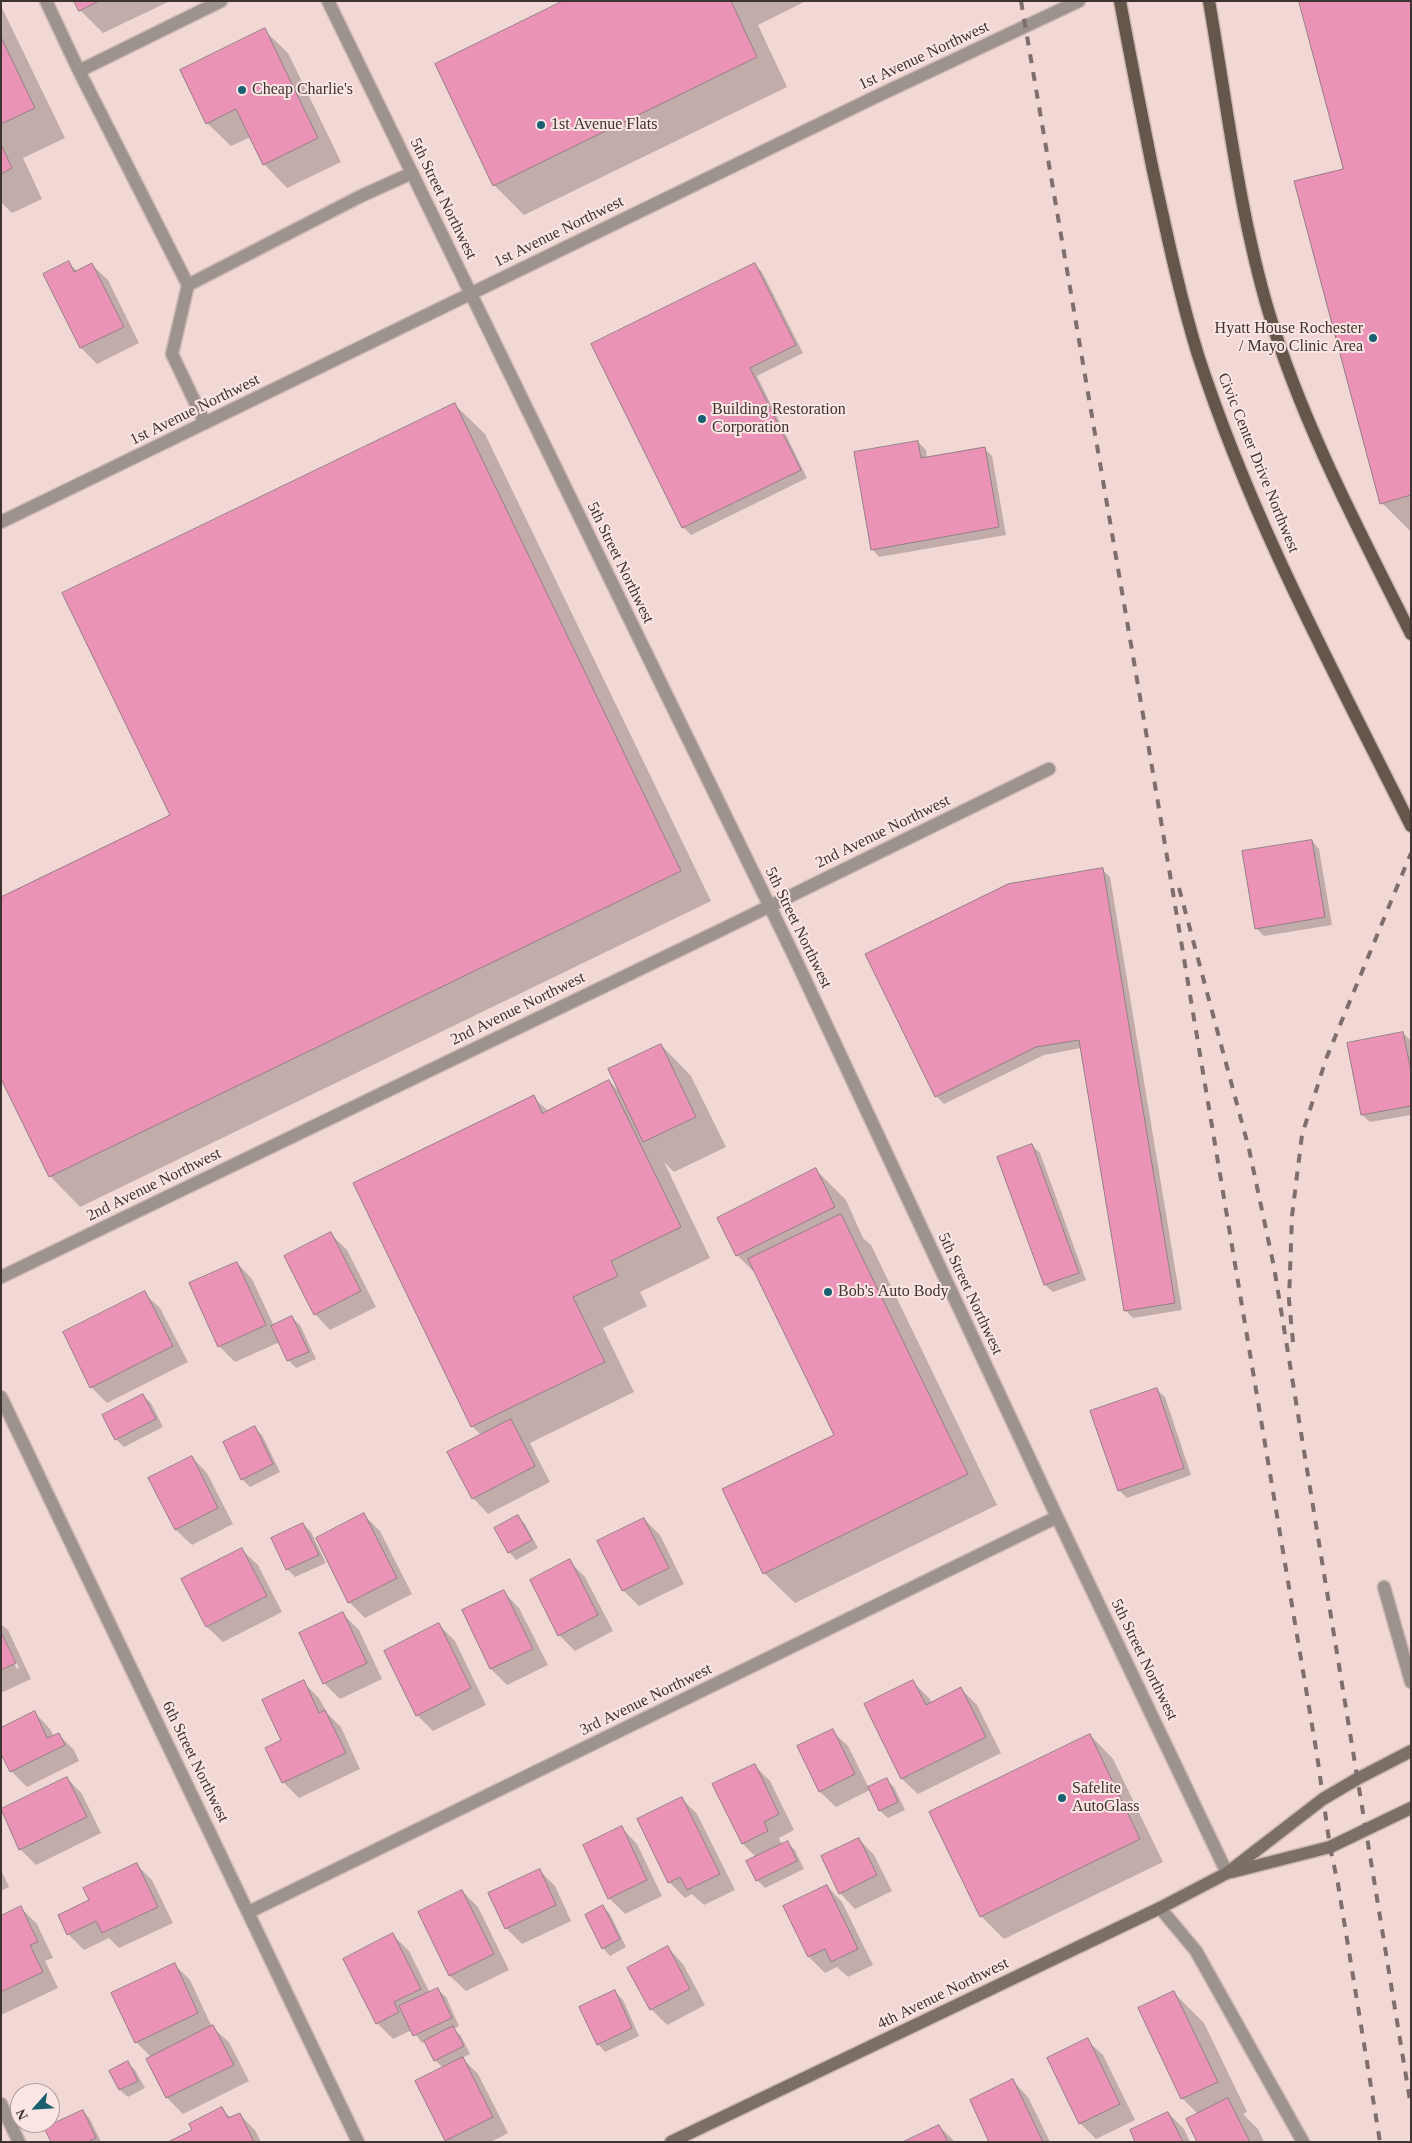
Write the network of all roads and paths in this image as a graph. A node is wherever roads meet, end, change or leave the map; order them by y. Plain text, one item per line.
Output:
1 (46, 1) edge
2 (221, 1) edge
3 (328, 1) edge
4 (1078, 1) edge
5 (1120, 1) edge
6 (1209, 1) edge
7 (79, 71) junction
8 (412, 173) junction
9 (188, 285) junction
10 (470, 294) junction
11 (205, 423) junction
12 (1, 522) edge
13 (1411, 634) edge
14 (1048, 768) dead end
15 (1411, 826) edge
16 (769, 906) junction
17 (1, 1277) edge
18 (1, 1397) edge
19 (1057, 1517) junction
20 (1384, 1587) dead end
21 (1411, 1682) edge
22 (1411, 1751) edge
23 (1411, 1808) edge
24 (1227, 1873) junction
25 (1160, 1908) junction
26 (249, 1912) junction
27 (1, 2104) edge
28 (19, 2142) edge
29 (358, 2142) edge
30 (671, 2142) edge
31 (1303, 2142) edge

1 - 7 street
2 - 7 street
3 - 8 street, 5th Street Northwest
4 - 10 street, 1st Avenue Northwest
5 - 15 main road, Civic Center Drive Northwest
6 - 13 main road
7 - 9 street
8 - 9 street
8 - 10 street, 5th Street Northwest
9 - 11 street
10 - 11 street, 1st Avenue Northwest
10 - 16 street, 5th Street Northwest
11 - 12 street, 1st Avenue Northwest
14 - 16 street, 2nd Avenue Northwest
16 - 17 street, 2nd Avenue Northwest
16 - 19 street, 5th Street Northwest
18 - 26 street, 6th Street Northwest
19 - 24 street, 5th Street Northwest
19 - 26 street, 3rd Avenue Northwest
20 - 21 street
22 - 24 main road, 4th Avenue Northwest
23 - 24 main road, 4th Avenue Northwest
24 - 25 main road, 4th Avenue Northwest
25 - 30 main road, 4th Avenue Northwest
25 - 31 street
26 - 29 street, 6th Street Northwest
27 - 28 street

